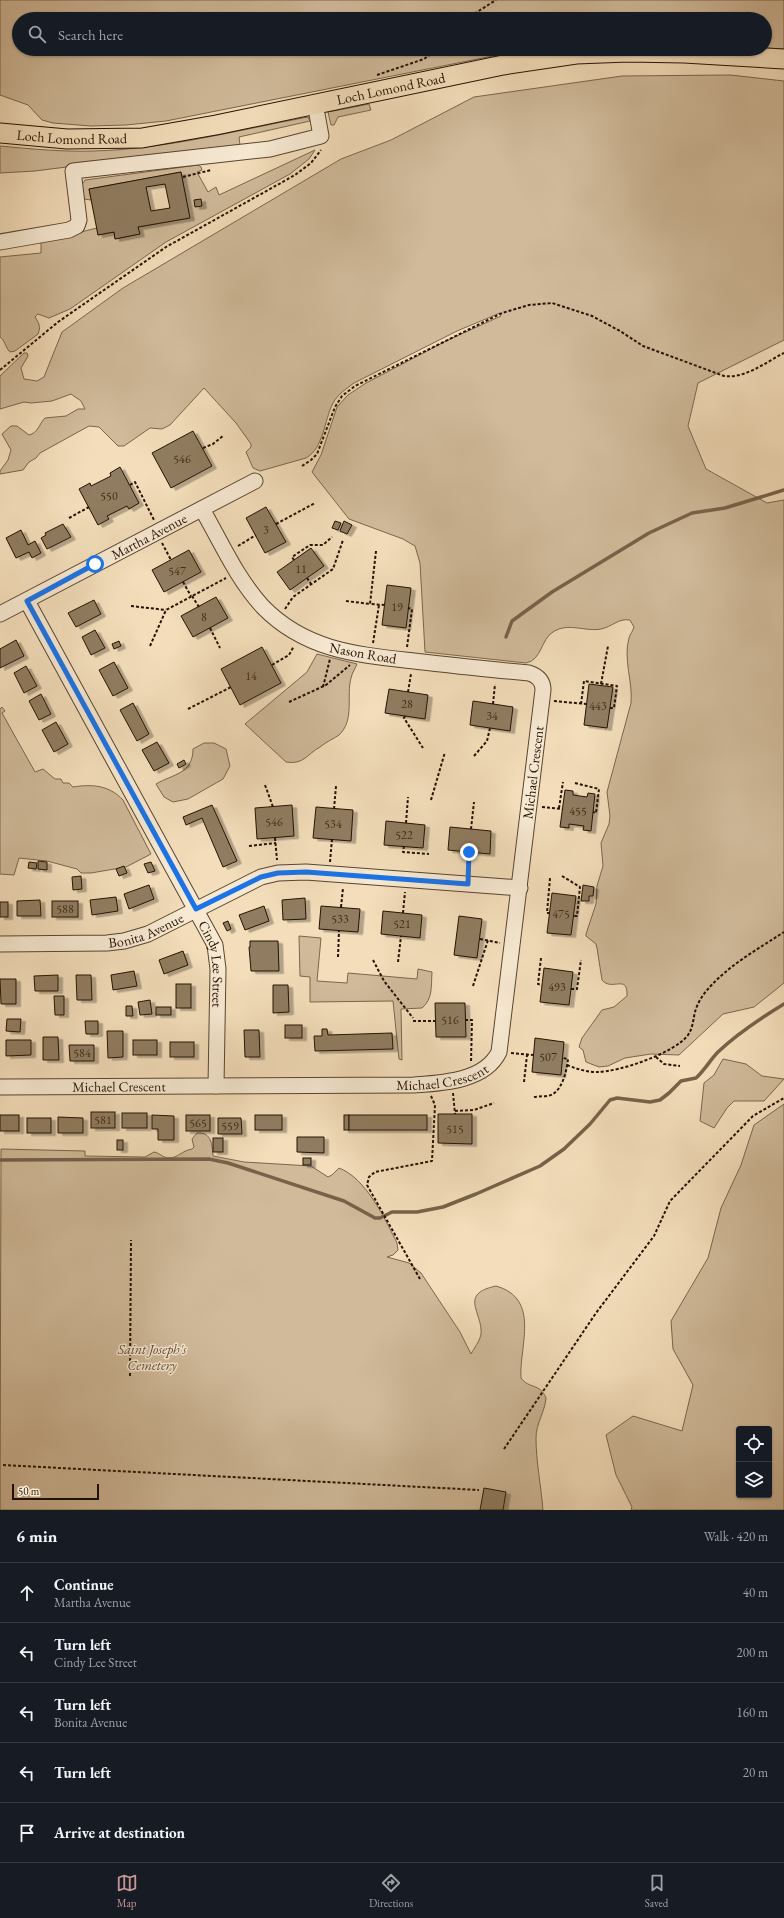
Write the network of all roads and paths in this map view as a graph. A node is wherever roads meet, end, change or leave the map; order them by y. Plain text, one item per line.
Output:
1 (496, 0) edge
2 (477, 12) edge
3 (428, 56) edge
4 (562, 56) edge
5 (734, 56) edge
6 (784, 59) edge
7 (375, 76) dead end
8 (315, 103) junction
9 (0, 132) edge
10 (321, 136) junction
11 (214, 169) dead end
12 (183, 177) dead end
13 (0, 242) edge
14 (784, 353) edge
15 (0, 370) edge
16 (224, 435) dead end
17 (203, 448) dead end
18 (302, 466) dead end
19 (255, 481) dead end
20 (130, 485) dead end
21 (315, 503) dead end
22 (88, 507) dead end
23 (202, 508) junction
24 (69, 518) dead end
25 (276, 524) dead end
26 (158, 532) junction
27 (256, 536) dead end
28 (332, 536) dead end
29 (343, 540) dead end
30 (376, 551) dead end
31 (227, 552) junction
32 (171, 560) dead end
33 (294, 560) dead end
34 (237, 572) junction
35 (307, 578) dead end
36 (183, 582) dead end
37 (311, 584) junction
38 (192, 596) junction
39 (27, 601) junction
40 (346, 601) dead end
41 (370, 604) junction
42 (379, 604) junction
43 (385, 605) dead end
44 (131, 606) dead end
45 (199, 607) dead end
46 (408, 608) dead end
47 (166, 610) junction
48 (0, 614) edge
49 (278, 620) junction
50 (210, 628) dead end
51 (300, 635) junction
52 (150, 646) dead end
53 (608, 646) dead end
54 (220, 648) dead end
55 (333, 649) junction
56 (366, 656) junction
57 (408, 660) junction
58 (272, 665) dead end
59 (497, 670) junction
60 (540, 679) joint
61 (601, 684) junction
62 (231, 687) dead end
63 (323, 687) junction
64 (408, 692) dead end
65 (542, 700) junction
66 (289, 702) dead end
67 (493, 704) dead end
68 (581, 704) junction
69 (586, 704) dead end
70 (610, 708) dead end
71 (188, 709) dead end
72 (405, 716) dead end
73 (490, 728) dead end
74 (423, 748) dead end
75 (445, 752) dead end
76 (474, 756) dead end
77 (563, 782) dead end
78 (575, 782) dead end
79 (265, 785) dead end
80 (336, 786) dead end
81 (408, 797) dead end
82 (431, 800) dead end
83 (474, 802) dead end
84 (529, 805) junction
85 (273, 807) dead end
86 (559, 808) junction
87 (334, 809) dead end
88 (563, 809) dead end
89 (593, 812) dead end
90 (406, 823) dead end
91 (471, 829) dead end
92 (276, 838) dead end
93 (332, 839) dead end
94 (276, 843) junction
95 (249, 846) dead end
96 (404, 846) dead end
97 (469, 852) dead end
98 (429, 854) dead end
99 (278, 873) junction
100 (336, 875) junction
101 (562, 876) dead end
102 (550, 878) dead end
103 (406, 880) junction
104 (468, 884) junction
105 (520, 888) junction
106 (341, 907) dead end
107 (196, 909) junction
108 (403, 913) dead end
109 (550, 913) dead end
110 (573, 916) dead end
111 (339, 931) dead end
112 (784, 932) edge
113 (401, 936) dead end
114 (480, 939) dead end
115 (488, 940) junction
116 (0, 944) edge
117 (513, 946) junction
118 (338, 957) dead end
119 (541, 958) dead end
120 (373, 960) dead end
121 (581, 960) dead end
122 (398, 962) dead end
123 (542, 985) dead end
124 (473, 986) dead end
125 (571, 989) dead end
126 (465, 1020) dead end
127 (436, 1021) dead end
128 (500, 1052) junction
129 (527, 1055) junction
130 (533, 1055) dead end
131 (656, 1057) junction
132 (563, 1058) dead end
133 (567, 1065) junction
134 (680, 1066) dead end
135 (471, 1075) junction
136 (451, 1080) junction
137 (524, 1082) dead end
138 (426, 1084) junction
139 (216, 1086) junction
140 (0, 1087) edge
141 (534, 1097) dead end
142 (784, 1098) edge
143 (494, 1103) dead end
144 (454, 1110) junction
145 (455, 1114) dead end
146 (131, 1240) dead end
147 (420, 1279) dead end
148 (130, 1376) dead end
149 (504, 1449) dead end
150 (3, 1465) dead end
151 (479, 1490) dead end

1 - 2 path
3 - 7 path
4 - 8 main road, Loch Lomond Road
5 - 6 main road, Loch Lomond Road
8 - 9 main road, Loch Lomond Road
8 - 10 street
10 - 13 street
10 - 15 path
11 - 12 path
14 - 18 path
16 - 17 path
19 - 23 street, Martha Avenue
20 - 26 path
21 - 25 path
22 - 24 path
23 - 26 street, Martha Avenue
23 - 31 street, Nason Road
26 - 32 path
26 - 39 street, Martha Avenue
27 - 31 path
28 - 33 path
29 - 37 path
30 - 41 path
31 - 34 street, Nason Road
34 - 38 path
34 - 49 street, Nason Road
35 - 37 path
36 - 38 path
37 - 49 path
38 - 45 path
38 - 47 path
39 - 48 street, Martha Avenue
39 - 107 street, Cindy Lee Street
40 - 41 path
41 - 42 path
42 - 43 path
42 - 56 path
44 - 47 path
46 - 57 path
47 - 52 path
49 - 51 street, Nason Road
50 - 54 path
51 - 55 street, Nason Road
51 - 58 path
53 - 61 path
55 - 56 street, Nason Road
55 - 63 path
56 - 57 street, Nason Road
56 - 63 path
57 - 59 street, Nason Road
57 - 64 path
59 - 60 street, Nason Road
59 - 67 path
60 - 65 street, Michael Crescent
61 - 68 path
61 - 70 path
62 - 71 path
63 - 66 path
65 - 68 path
65 - 84 street, Michael Crescent
68 - 69 path
72 - 74 path
73 - 76 path
75 - 82 path
77 - 86 path
78 - 89 path
79 - 85 path
80 - 87 path
81 - 90 path
83 - 91 path
84 - 86 path
84 - 105 street, Michael Crescent
86 - 88 path
92 - 94 path
93 - 100 path
94 - 95 path
94 - 99 path
96 - 98 path
97 - 104 path
99 - 100 street, Bonita Avenue
99 - 107 street, Bonita Avenue
100 - 103 street, Bonita Avenue
100 - 106 path
101 - 110 path
102 - 109 path
103 - 104 street, Bonita Avenue
103 - 108 path
104 - 105 street, Bonita Avenue
105 - 117 street, Michael Crescent
107 - 116 street, Bonita Avenue
107 - 139 street, Cindy Lee Street
111 - 118 path
112 - 131 path
113 - 122 path
114 - 115 path
115 - 117 path
115 - 124 path
117 - 128 street, Michael Crescent
119 - 123 path
120 - 127 path
121 - 125 path
126 - 135 path
128 - 129 path
128 - 135 street, Michael Crescent
129 - 130 path
129 - 137 path
131 - 133 path
131 - 134 path
132 - 133 path
133 - 141 path
135 - 136 street, Michael Crescent
136 - 138 street, Michael Crescent
136 - 144 path
138 - 139 street, Michael Crescent
138 - 147 path
139 - 140 street, Michael Crescent
142 - 149 path
143 - 144 path
144 - 145 path
146 - 148 path
150 - 151 path

